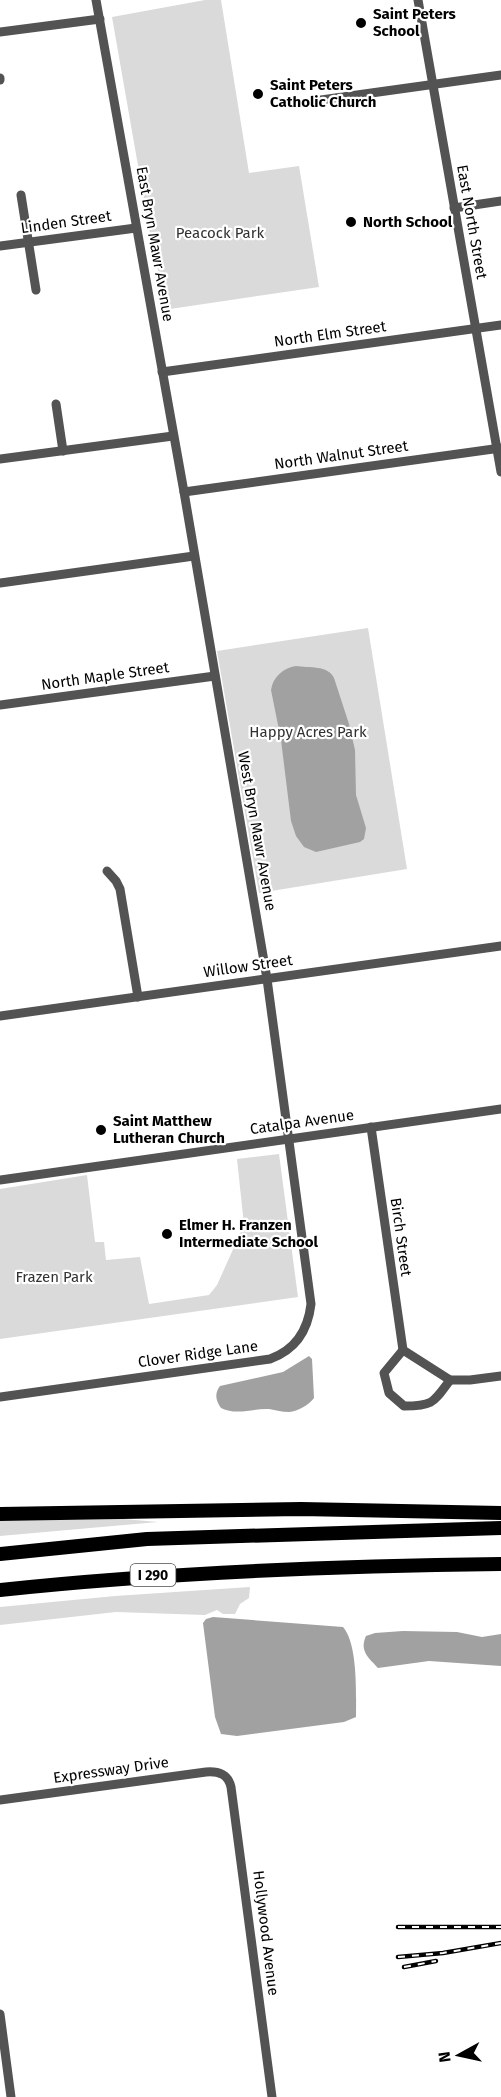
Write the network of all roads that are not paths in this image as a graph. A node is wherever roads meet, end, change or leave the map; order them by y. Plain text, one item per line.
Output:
1 (96, 0) edge
2 (418, 0) edge
3 (100, 19) junction
4 (0, 32) edge
5 (501, 75) edge
6 (432, 84) junction
7 (321, 100) dead end
8 (21, 195) dead end
9 (501, 201) edge
10 (454, 208) junction
11 (136, 228) junction
12 (29, 242) junction
13 (0, 246) edge
14 (36, 290) dead end
15 (501, 325) edge
16 (477, 329) junction
17 (162, 372) junction
18 (56, 404) dead end
19 (173, 436) junction
20 (499, 448) edge
21 (63, 451) junction
22 (0, 459) edge
23 (501, 472) edge
24 (184, 492) junction
25 (194, 556) junction
26 (0, 583) edge
27 (214, 676) junction
28 (0, 705) edge
29 (107, 871) dead end
30 (501, 946) edge
31 (267, 979) junction
32 (138, 997) junction
33 (0, 1016) edge
34 (501, 1109) edge
35 (371, 1127) junction
36 (289, 1140) junction
37 (0, 1180) edge
38 (403, 1350) junction
39 (501, 1376) edge
40 (450, 1380) junction
41 (0, 1397) edge
42 (0, 1505) edge
43 (83, 1512) junction
44 (501, 1513) edge
45 (0, 1514) edge
46 (501, 1528) edge
47 (0, 1554) edge
48 (501, 1564) edge
49 (0, 1590) edge
50 (225, 1775) joint
51 (0, 1800) edge
52 (0, 2014) edge
53 (11, 2097) edge
54 (272, 2097) edge

1 - 3 street, East Bryn Mawr Avenue
2 - 6 street, East North Street
3 - 4 street
3 - 11 street, East Bryn Mawr Avenue
5 - 6 street
6 - 7 street
6 - 10 street, East North Street
8 - 12 street
9 - 10 street
10 - 16 street, East North Street
11 - 12 street, Linden Street
11 - 17 street, East Bryn Mawr Avenue
12 - 13 street, Linden Street
12 - 14 street
15 - 16 street, North Elm Street
16 - 17 street, North Elm Street
16 - 20 street, East North Street
17 - 19 street, East Bryn Mawr Avenue
18 - 21 street
19 - 21 street
19 - 24 street, East Bryn Mawr Avenue
20 - 23 street, East North Street
20 - 24 street, North Walnut Street
21 - 22 street
24 - 25 street, West Bryn Mawr Avenue
25 - 26 street
25 - 27 street, West Bryn Mawr Avenue
27 - 28 street, North Maple Street
27 - 31 street, West Bryn Mawr Avenue
29 - 32 street
30 - 31 street, Willow Street
31 - 32 street, Willow Street
31 - 36 street, West Bryn Mawr Avenue
32 - 33 street, Willow Street
34 - 35 street, Catalpa Avenue
35 - 36 street, Catalpa Avenue
35 - 38 street, Birch Street
36 - 37 street, Catalpa Avenue
36 - 41 street, Clover Ridge Lane
38 - 40 street
38 - 40 street
39 - 40 street
42 - 43 highway
43 - 44 highway
43 - 45 highway
46 - 47 highway
48 - 49 highway, I 290
50 - 51 street, Expressway Drive
50 - 54 street, Hollywood Avenue
52 - 53 street

